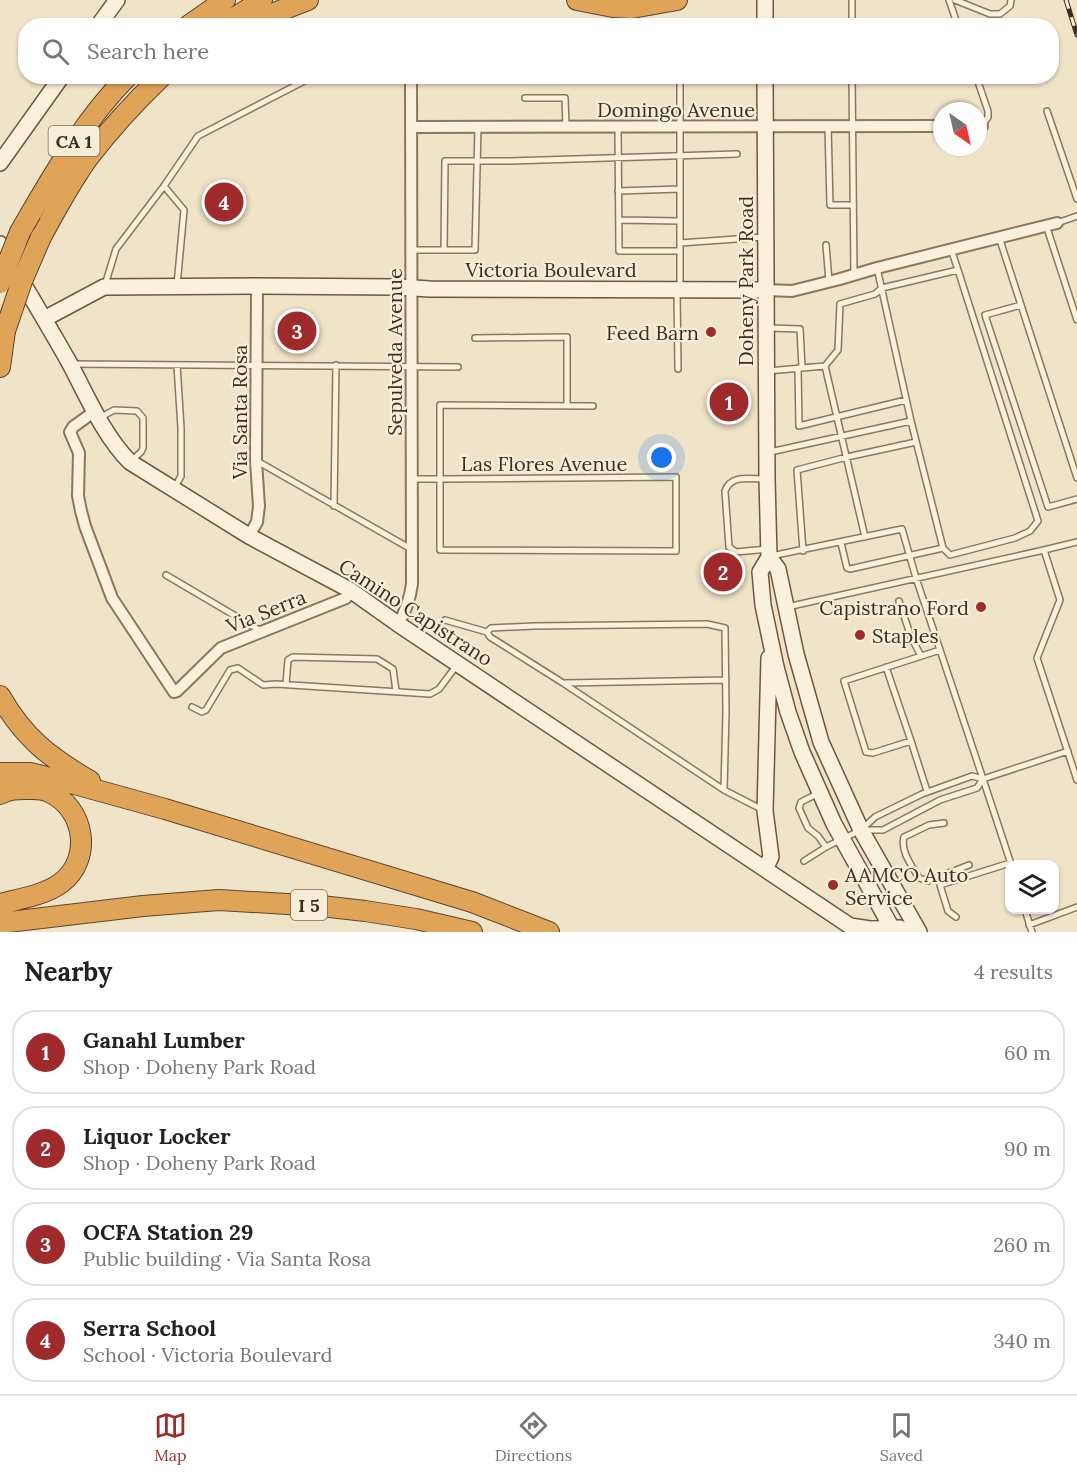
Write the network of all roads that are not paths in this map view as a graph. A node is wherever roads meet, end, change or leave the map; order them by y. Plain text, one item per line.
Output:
1 (117, 0) edge
2 (216, 0) edge
3 (225, 0) edge
4 (262, 0) edge
5 (308, 0) edge
6 (577, 0) edge
7 (677, 0) edge
8 (765, 0) edge
9 (852, 0) edge
10 (949, 0) edge
11 (955, 0) edge
12 (1011, 0) edge
13 (104, 18) edge
14 (193, 18) edge
15 (199, 18) edge
16 (234, 18) edge
17 (268, 18) edge
18 (765, 18) edge
19 (852, 18) edge
20 (955, 18) edge
21 (56, 84) edge
22 (121, 84) edge
23 (154, 84) edge
24 (163, 84) edge
25 (299, 84) edge
26 (411, 84) edge
27 (680, 84) edge
28 (765, 84) edge
29 (852, 84) edge
30 (979, 84) edge
31 (525, 98) dead end
32 (136, 101) junction
33 (985, 102) edge
34 (1047, 111) dead end
35 (766, 126) junction
36 (828, 126) junction
37 (852, 126) junction
38 (933, 126) edge
39 (411, 127) junction
40 (478, 127) junction
41 (566, 127) junction
42 (618, 127) junction
43 (680, 127) junction
44 (737, 154) dead end
45 (680, 156) junction
46 (618, 158) junction
47 (477, 161) junction
48 (0, 163) edge
49 (164, 186) junction
50 (680, 189) junction
51 (618, 191) junction
52 (1077, 199) edge
53 (853, 205) junction
54 (1077, 216) edge
55 (619, 220) junction
56 (680, 221) junction
57 (1052, 224) junction
58 (766, 237) junction
59 (999, 237) junction
60 (680, 243) junction
61 (0, 244) edge
62 (826, 245) dead end
63 (444, 249) junction
64 (951, 249) junction
65 (411, 250) junction
66 (680, 251) junction
67 (877, 268) junction
68 (958, 270) junction
69 (854, 275) junction
70 (829, 281) junction
71 (0, 283) edge
72 (177, 286) junction
73 (257, 286) junction
74 (104, 287) junction
75 (411, 288) junction
76 (882, 288) junction
77 (678, 290) junction
78 (766, 290) junction
79 (1021, 305) junction
80 (44, 319) junction
81 (1077, 320) edge
82 (767, 328) junction
83 (3, 338) edge
84 (475, 338) dead end
85 (69, 364) junction
86 (177, 365) junction
87 (257, 365) junction
88 (336, 366) junction
89 (412, 366) junction
90 (825, 366) junction
91 (0, 367) edge
92 (458, 367) dead end
93 (800, 368) junction
94 (678, 369) dead end
95 (767, 371) junction
96 (906, 400) junction
97 (567, 405) junction
98 (593, 406) dead end
99 (97, 415) junction
100 (837, 417) junction
101 (911, 421) junction
102 (842, 437) junction
103 (916, 442) junction
104 (767, 453) junction
105 (847, 458) junction
106 (256, 460) junction
107 (130, 462) junction
108 (1077, 478) edge
109 (412, 479) junction
110 (440, 479) junction
111 (767, 479) junction
112 (174, 490) junction
113 (1077, 499) edge
114 (334, 506) junction
115 (249, 536) junction
116 (865, 537) junction
117 (1077, 542) edge
118 (841, 543) junction
119 (943, 548) junction
120 (412, 550) junction
121 (1044, 550) junction
122 (803, 551) junction
123 (769, 553) junction
124 (910, 556) junction
125 (166, 576) dead end
126 (916, 578) junction
127 (350, 590) junction
128 (899, 601) dead end
129 (786, 607) junction
130 (445, 620) dead end
131 (398, 624) junction
132 (262, 632) junction
133 (487, 632) junction
134 (770, 639) junction
135 (940, 650) junction
136 (921, 656) junction
137 (775, 662) joint
138 (458, 664) junction
139 (886, 667) junction
140 (726, 680) junction
141 (563, 683) junction
142 (286, 684) junction
143 (396, 691) junction
144 (0, 696) edge
145 (192, 707) dead end
146 (911, 741) junction
147 (1068, 751) junction
148 (0, 773) edge
149 (984, 779) junction
150 (1077, 780) edge
151 (724, 790) junction
152 (927, 791) junction
153 (110, 793) junction
154 (819, 793) junction
155 (0, 794) edge
156 (765, 811) junction
157 (944, 823) dead end
158 (861, 830) junction
159 (842, 839) junction
160 (826, 848) junction
161 (1009, 860) edge
162 (804, 861) dead end
163 (969, 865) dead end
164 (1005, 866) edge
165 (765, 869) junction
166 (0, 903) edge
167 (1077, 907) edge
168 (1026, 914) edge
169 (956, 917) dead end
170 (0, 923) edge
171 (1029, 925) junction
172 (897, 931) edge
173 (472, 932) edge
174 (549, 932) edge
175 (919, 932) edge
176 (1032, 932) edge

1 - 13 main road
2 - 14 highway
3 - 15 highway
4 - 16 highway
5 - 17 highway
6 - 7 highway
8 - 18 main road
9 - 19 lane
10 - 20 lane
11 - 12 lane
21 - 48 main road
22 - 71 highway, CA 1, bridge
23 - 32 highway, CA 1
24 - 32 highway
25 - 49 lane
26 - 39 street, Sepulveda Avenue
27 - 43 lane
28 - 35 main road, Doheny Park Road
29 - 37 lane
30 - 33 lane
31 - 41 lane
32 - 83 highway, CA 1, bridge
34 - 52 lane
35 - 36 street, Domingo Avenue
35 - 43 street, Domingo Avenue
35 - 58 main road, Doheny Park Road
36 - 37 street, Domingo Avenue
36 - 53 lane
37 - 38 street, Domingo Avenue
37 - 53 lane
39 - 40 street, Domingo Avenue
39 - 65 street, Sepulveda Avenue
40 - 41 street, Domingo Avenue
40 - 47 lane
41 - 42 street, Domingo Avenue
42 - 43 street, Domingo Avenue
42 - 46 lane
43 - 45 lane
44 - 45 lane
45 - 46 lane
45 - 50 lane
46 - 47 lane
46 - 51 lane
47 - 63 lane
47 - 63 lane
49 - 72 lane
49 - 74 lane
50 - 51 lane
50 - 56 lane
51 - 55 lane
53 - 69 lane
54 - 57 lane
55 - 56 lane
55 - 66 lane
56 - 60 lane
57 - 59 street, Victoria Boulevard
57 - 81 lane
58 - 60 lane
58 - 78 main road, Doheny Park Road
59 - 64 street, Victoria Boulevard
59 - 79 lane
60 - 66 lane
61 - 80 main road, Camino Capistrano
62 - 70 lane
63 - 65 lane
64 - 67 street, Victoria Boulevard
64 - 68 lane
65 - 75 street, Sepulveda Avenue
66 - 77 lane
67 - 69 street, Victoria Boulevard
67 - 76 lane
68 - 76 lane
68 - 119 lane
69 - 70 street, Victoria Boulevard
70 - 78 street, Victoria Boulevard
72 - 73 main road, Victoria Boulevard
72 - 74 main road, Victoria Boulevard
73 - 75 main road, Victoria Boulevard
73 - 87 street, Via Santa Rosa
74 - 80 main road, Victoria Boulevard
75 - 77 main road, Victoria Boulevard
75 - 89 street, Sepulveda Avenue
76 - 90 lane
76 - 96 lane
77 - 78 main road, Victoria Boulevard
77 - 94 lane
78 - 82 main road, Doheny Park Road
79 - 108 lane
79 - 113 lane
80 - 85 main road, Camino Capistrano
82 - 93 lane
82 - 95 main road, Doheny Park Road
83 - 91 highway
84 - 97 lane
85 - 86 lane
85 - 99 main road, Camino Capistrano
86 - 87 lane
86 - 112 lane
87 - 88 lane
87 - 106 street, Via Santa Rosa
88 - 89 lane
88 - 114 lane
89 - 92 lane
89 - 109 street, Sepulveda Avenue
90 - 93 lane
90 - 100 lane
93 - 95 lane
93 - 100 lane
95 - 104 main road, Doheny Park Road
96 - 100 lane
96 - 101 lane
97 - 98 lane
97 - 110 lane
99 - 107 main road, Camino Capistrano
99 - 107 lane
99 - 132 street, Via Serra
100 - 102 lane
101 - 102 lane
101 - 103 lane
102 - 104 lane
102 - 105 lane
103 - 105 lane
103 - 119 lane
104 - 111 main road, Doheny Park Road
105 - 116 lane
105 - 122 lane
106 - 114 lane
106 - 115 street, Via Santa Rosa
107 - 112 main road, Camino Capistrano
109 - 110 lane, Las Flores Avenue
109 - 120 street, Sepulveda Avenue
110 - 110 lane, Las Flores Avenue
111 - 123 main road, Doheny Park Road
111 - 123 lane
112 - 115 main road, Camino Capistrano
114 - 120 lane
115 - 127 main road, Camino Capistrano
116 - 118 lane
116 - 124 lane
117 - 121 lane
118 - 122 lane
118 - 124 lane
119 - 124 lane
120 - 131 street, Sepulveda Avenue
121 - 126 lane
121 - 147 lane
122 - 123 lane
123 - 129 main road, Doheny Park Road
123 - 134 main road, Doheny Park Road
124 - 126 lane
125 - 132 lane
126 - 129 lane
126 - 135 lane
127 - 131 main road, Camino Capistrano
127 - 132 street, Via Serra
128 - 136 lane
129 - 158 main road, Doheny Park Road
130 - 133 lane
131 - 138 main road, Camino Capistrano
133 - 140 lane
133 - 141 lane
134 - 137 main road, Doheny Park Road
134 - 156 main road
135 - 136 lane
135 - 149 lane
136 - 139 lane
137 - 154 main road, Camino Capistrano
138 - 143 lane
138 - 165 main road, Camino Capistrano
139 - 146 lane
139 - 146 lane
140 - 141 lane
140 - 151 lane
141 - 151 lane
142 - 143 lane
142 - 143 lane
142 - 145 lane
144 - 153 highway
146 - 152 lane
147 - 149 lane
147 - 150 lane
148 - 153 highway
149 - 152 lane
149 - 158 lane
149 - 161 lane
151 - 156 lane
152 - 158 lane
153 - 174 highway
154 - 159 main road, Camino Capistrano
154 - 160 lane
155 - 166 highway
156 - 165 main road
157 - 163 lane
158 - 159 lane
158 - 175 main road
159 - 160 lane
159 - 172 main road, Camino Capistrano
160 - 162 lane
164 - 169 lane
165 - 172 main road, Camino Capistrano
167 - 171 lane
168 - 171 lane
170 - 173 highway, I 5
171 - 176 lane

